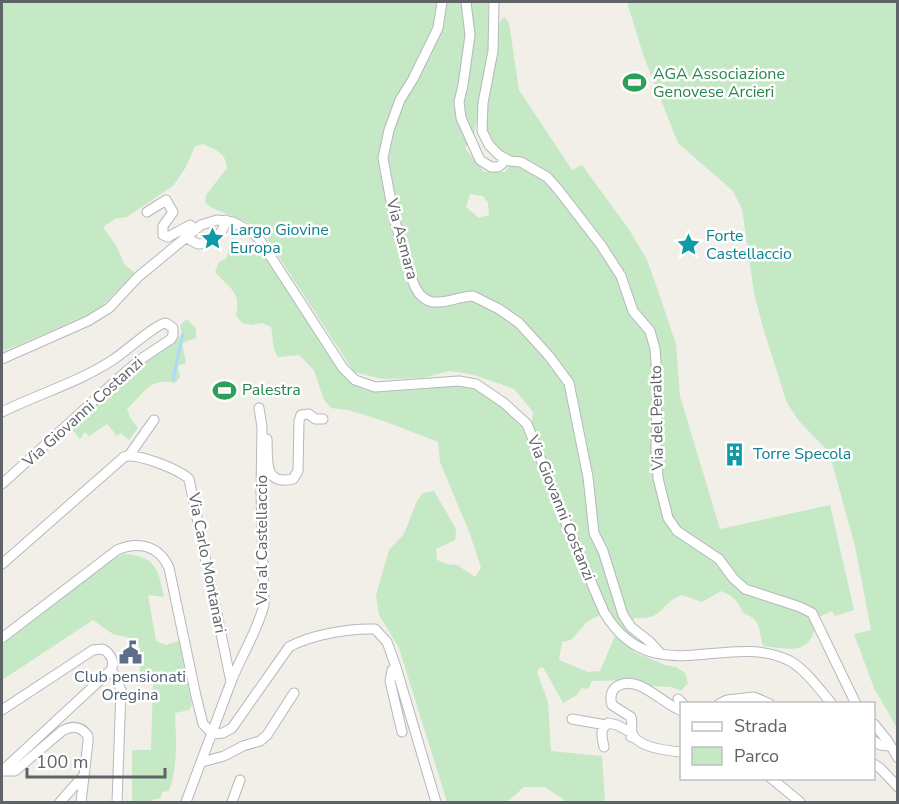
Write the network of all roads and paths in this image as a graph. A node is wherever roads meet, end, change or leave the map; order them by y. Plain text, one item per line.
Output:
1 (442, 2) edge
2 (466, 2) edge
3 (494, 2) edge
4 (504, 159) junction
5 (147, 212) dead end
6 (226, 220) junction
7 (195, 229) junction
8 (185, 237) junction
9 (2, 359) edge
10 (259, 408) dead end
11 (2, 412) edge
12 (323, 419) dead end
13 (153, 420) dead end
14 (262, 427) junction
15 (130, 454) junction
16 (2, 484) edge
17 (2, 564) edge
18 (2, 638) edge
19 (660, 653) junction
20 (396, 668) junction
21 (111, 670) junction
22 (231, 682) junction
23 (294, 693) dead end
24 (724, 702) edge
25 (766, 702) edge
26 (830, 702) edge
27 (855, 702) edge
28 (2, 710) edge
29 (680, 711) edge
30 (572, 719) dead end
31 (606, 725) junction
32 (875, 726) edge
33 (402, 732) dead end
34 (213, 734) junction
35 (632, 735) junction
36 (875, 742) edge
37 (890, 746) junction
38 (604, 747) dead end
39 (658, 748) junction
40 (641, 750) dead end
41 (680, 752) edge
42 (897, 758) edge
43 (202, 762) junction
44 (875, 765) edge
45 (2, 771) edge
46 (86, 773) junction
47 (240, 780) dead end
48 (773, 780) edge
49 (897, 788) edge
50 (60, 802) edge
51 (81, 802) edge
52 (117, 802) edge
53 (186, 802) edge
54 (232, 802) edge
55 (436, 802) edge
56 (800, 802) edge

1 - 19 street, Via Asmara
2 - 4 street
3 - 4 street
4 - 27 street, Via del Peralto
5 - 7 street
6 - 7 street
6 - 8 street
6 - 19 street, Via Giovanni Costanzi
7 - 8 street
8 - 9 street
10 - 14 street, Via al Castellaccio
11 - 16 street, Via Giovanni Costanzi
12 - 14 street, Via al Castellaccio
13 - 15 street
14 - 22 street, Via al Castellaccio
15 - 17 street
15 - 22 street, Via Carlo Montanari
18 - 34 street
19 - 26 street, Via Giovanni Costanzi
20 - 33 street
20 - 34 street
20 - 55 street
21 - 28 street
21 - 45 street
21 - 52 street
22 - 34 street
23 - 43 street
24 - 25 street
29 - 35 street
30 - 31 street
31 - 35 street
31 - 38 street
32 - 37 street
34 - 43 street
35 - 39 street
36 - 37 street
37 - 42 street
39 - 40 street
39 - 41 street
43 - 53 street
44 - 49 street
45 - 46 street
46 - 50 street
46 - 51 street
47 - 54 street
48 - 56 street

